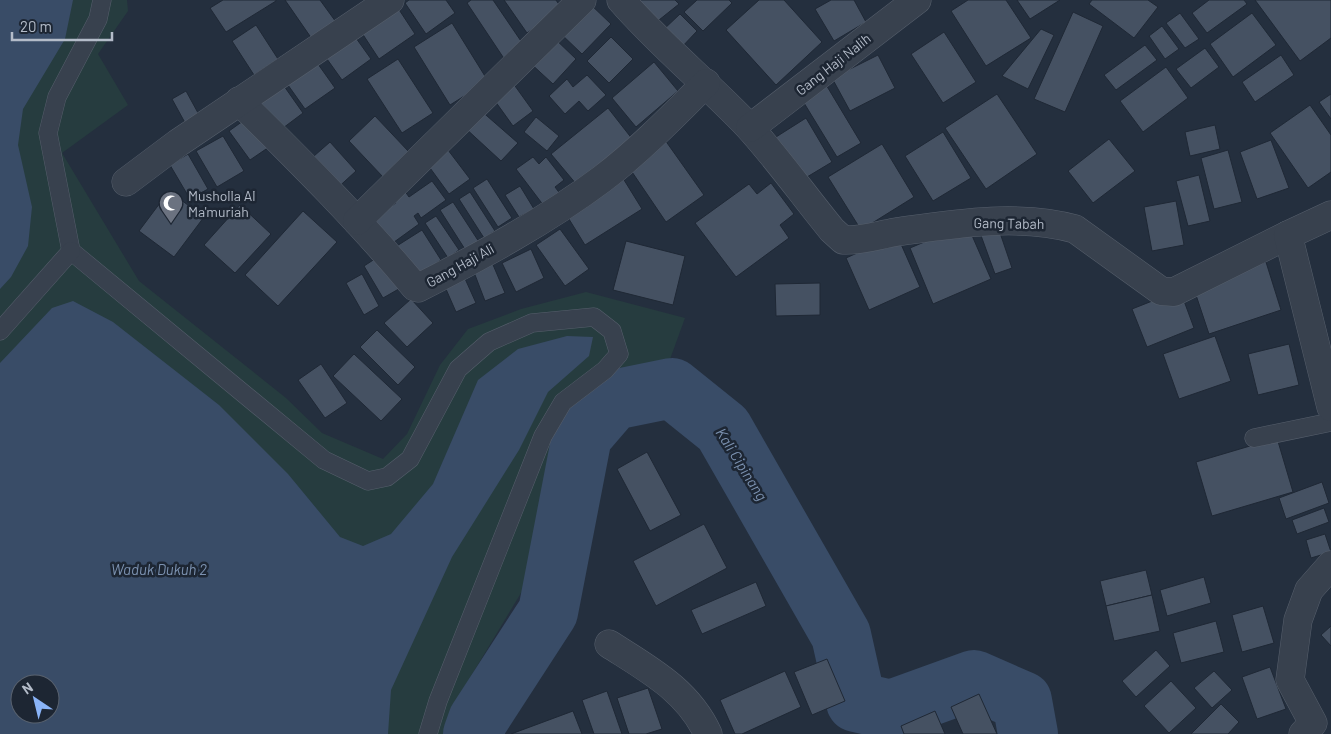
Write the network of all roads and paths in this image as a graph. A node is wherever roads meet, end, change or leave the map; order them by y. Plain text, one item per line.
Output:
1 (102, 0) edge
2 (390, 0) edge
3 (582, 0) edge
4 (621, 0) edge
5 (917, 0) edge
6 (706, 83) junction
7 (239, 101) junction
8 (750, 128) junction
9 (126, 182) dead end
10 (1331, 215) edge
11 (357, 221) junction
12 (1288, 235) junction
13 (71, 251) junction
14 (0, 331) edge
15 (1331, 407) edge
16 (1331, 422) edge
17 (1254, 438) dead end
18 (1331, 565) edge
19 (609, 644) dead end
20 (1316, 730) edge
21 (428, 734) edge
22 (708, 734) edge

1 - 13 lane
2 - 7 street
3 - 11 street
4 - 6 street
5 - 8 street, Gang Haji Nalih
6 - 8 street
6 - 11 street, Gang Haji Ali
7 - 9 street
7 - 11 street, Gang Haji Ali
8 - 12 street, Gang Tabah
10 - 12 street
12 - 15 street
13 - 14 lane
13 - 21 lane
16 - 17 lane
18 - 20 street
19 - 22 street

